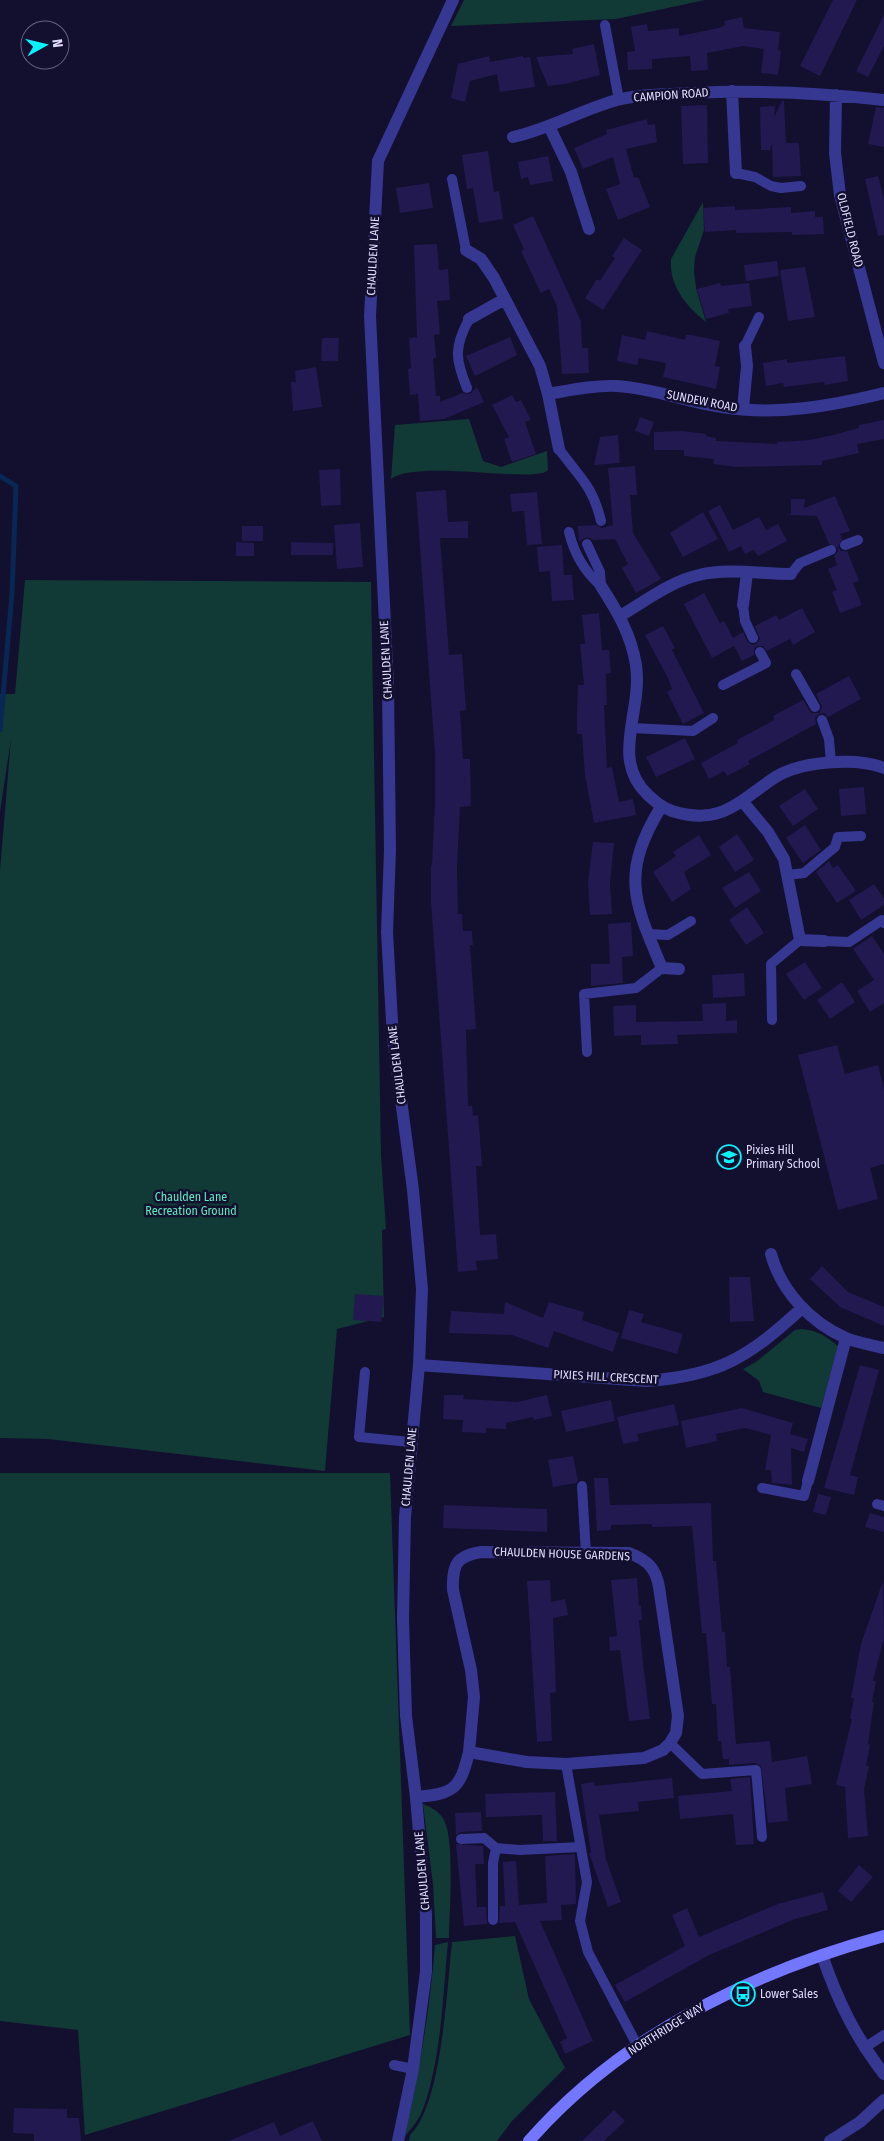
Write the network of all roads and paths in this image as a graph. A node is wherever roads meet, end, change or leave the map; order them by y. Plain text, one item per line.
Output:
1 (453, 0) edge
2 (605, 25) dead end
3 (732, 91) junction
4 (836, 95) junction
5 (619, 100) junction
6 (884, 100) edge
7 (549, 126) junction
8 (513, 138) dead end
9 (736, 173) joint
10 (452, 179) dead end
11 (801, 186) dead end
12 (589, 230) dead end
13 (466, 250) joint
14 (503, 300) junction
15 (759, 317) dead end
16 (469, 319) joint
17 (745, 346) joint
18 (884, 363) edge
19 (466, 388) dead end
20 (884, 393) edge
21 (548, 394) junction
22 (743, 409) junction
23 (559, 449) joint
24 (601, 521) dead end
25 (569, 532) dead end
26 (858, 540) dead end
27 (587, 544) dead end
28 (845, 545) dead end
29 (832, 550) dead end
30 (746, 573) junction
31 (791, 574) joint
32 (601, 586) junction
33 (743, 605) joint
34 (620, 616) junction
35 (753, 638) dead end
36 (760, 652) dead end
37 (796, 674) dead end
38 (723, 685) dead end
39 (814, 706) dead end
40 (713, 718) dead end
41 (822, 720) dead end
42 (632, 728) junction
43 (831, 763) junction
44 (884, 768) edge
45 (743, 802) junction
46 (661, 807) junction
47 (861, 836) dead end
48 (788, 875) junction
49 (691, 921) dead end
50 (884, 923) edge
51 (648, 934) junction
52 (800, 940) junction
53 (824, 941) joint
54 (662, 968) junction
55 (679, 969) dead end
56 (772, 1020) dead end
57 (588, 1052) dead end
58 (772, 1254) dead end
59 (802, 1308) junction
60 (846, 1338) junction
61 (884, 1348) edge
62 (419, 1364) junction
63 (365, 1372) dead end
64 (410, 1442) junction
65 (808, 1480) joint
66 (582, 1486) dead end
67 (762, 1488) dead end
68 (586, 1554) junction
69 (670, 1743) junction
70 (469, 1752) junction
71 (566, 1764) junction
72 (416, 1797) junction
73 (762, 1837) dead end
74 (461, 1839) dead end
75 (580, 1847) junction
76 (496, 1848) junction
77 (493, 1920) dead end
78 (884, 1936) edge
79 (822, 1955) junction
80 (884, 2036) edge
81 (637, 2045) junction
82 (864, 2048) junction
83 (394, 2065) dead end
84 (413, 2069) junction
85 (884, 2074) edge
86 (884, 2100) edge
87 (398, 2141) edge
88 (529, 2141) edge
89 (830, 2141) edge

1 - 62 street, CHAULDEN LANE
2 - 5 lane
3 - 4 street, CAMPION ROAD
3 - 5 street, CAMPION ROAD
3 - 9 street
4 - 6 street, CAMPION ROAD
4 - 18 street, OLDFIELD ROAD
5 - 7 street, CAMPION ROAD
7 - 8 street, CAMPION ROAD
7 - 12 street
9 - 11 lane
10 - 13 lane
13 - 14 street
14 - 16 street
14 - 21 street
15 - 17 lane
16 - 19 lane
17 - 22 street
20 - 22 street, SUNDEW ROAD
21 - 22 street, SUNDEW ROAD
21 - 23 street
23 - 24 lane
25 - 32 lane
26 - 28 lane
27 - 32 lane
29 - 31 lane
30 - 31 street
30 - 33 street
30 - 34 street
32 - 34 street
33 - 35 lane
34 - 42 street
36 - 38 lane
37 - 39 lane
40 - 42 lane
41 - 43 lane
42 - 46 street
43 - 44 street
43 - 45 street
45 - 46 street
45 - 48 street
46 - 51 street
47 - 48 lane
48 - 52 street
49 - 51 lane
50 - 53 lane
51 - 54 street
52 - 53 street
52 - 56 lane
54 - 55 street
54 - 57 lane
58 - 59 street
59 - 60 street
59 - 62 street, PIXIES HILL CRESCENT
60 - 61 street
60 - 65 street
62 - 64 street, CHAULDEN LANE
63 - 64 lane
64 - 72 street, CHAULDEN LANE
65 - 67 lane
66 - 68 lane
68 - 69 street, CHAULDEN HOUSE GARDENS
68 - 70 street, CHAULDEN HOUSE GARDENS
69 - 71 street
69 - 73 lane
70 - 71 street
70 - 72 street, CHAULDEN HOUSE GARDENS
71 - 75 lane
72 - 84 street, CHAULDEN LANE
74 - 76 lane
75 - 76 lane
75 - 81 lane
76 - 77 lane
78 - 79 street, NORTHRIDGE WAY
79 - 81 street, NORTHRIDGE WAY
79 - 82 street
80 - 82 lane
81 - 88 street, NORTHRIDGE WAY
82 - 85 street
83 - 84 lane
84 - 87 street, CHAULDEN LANE
86 - 89 street

